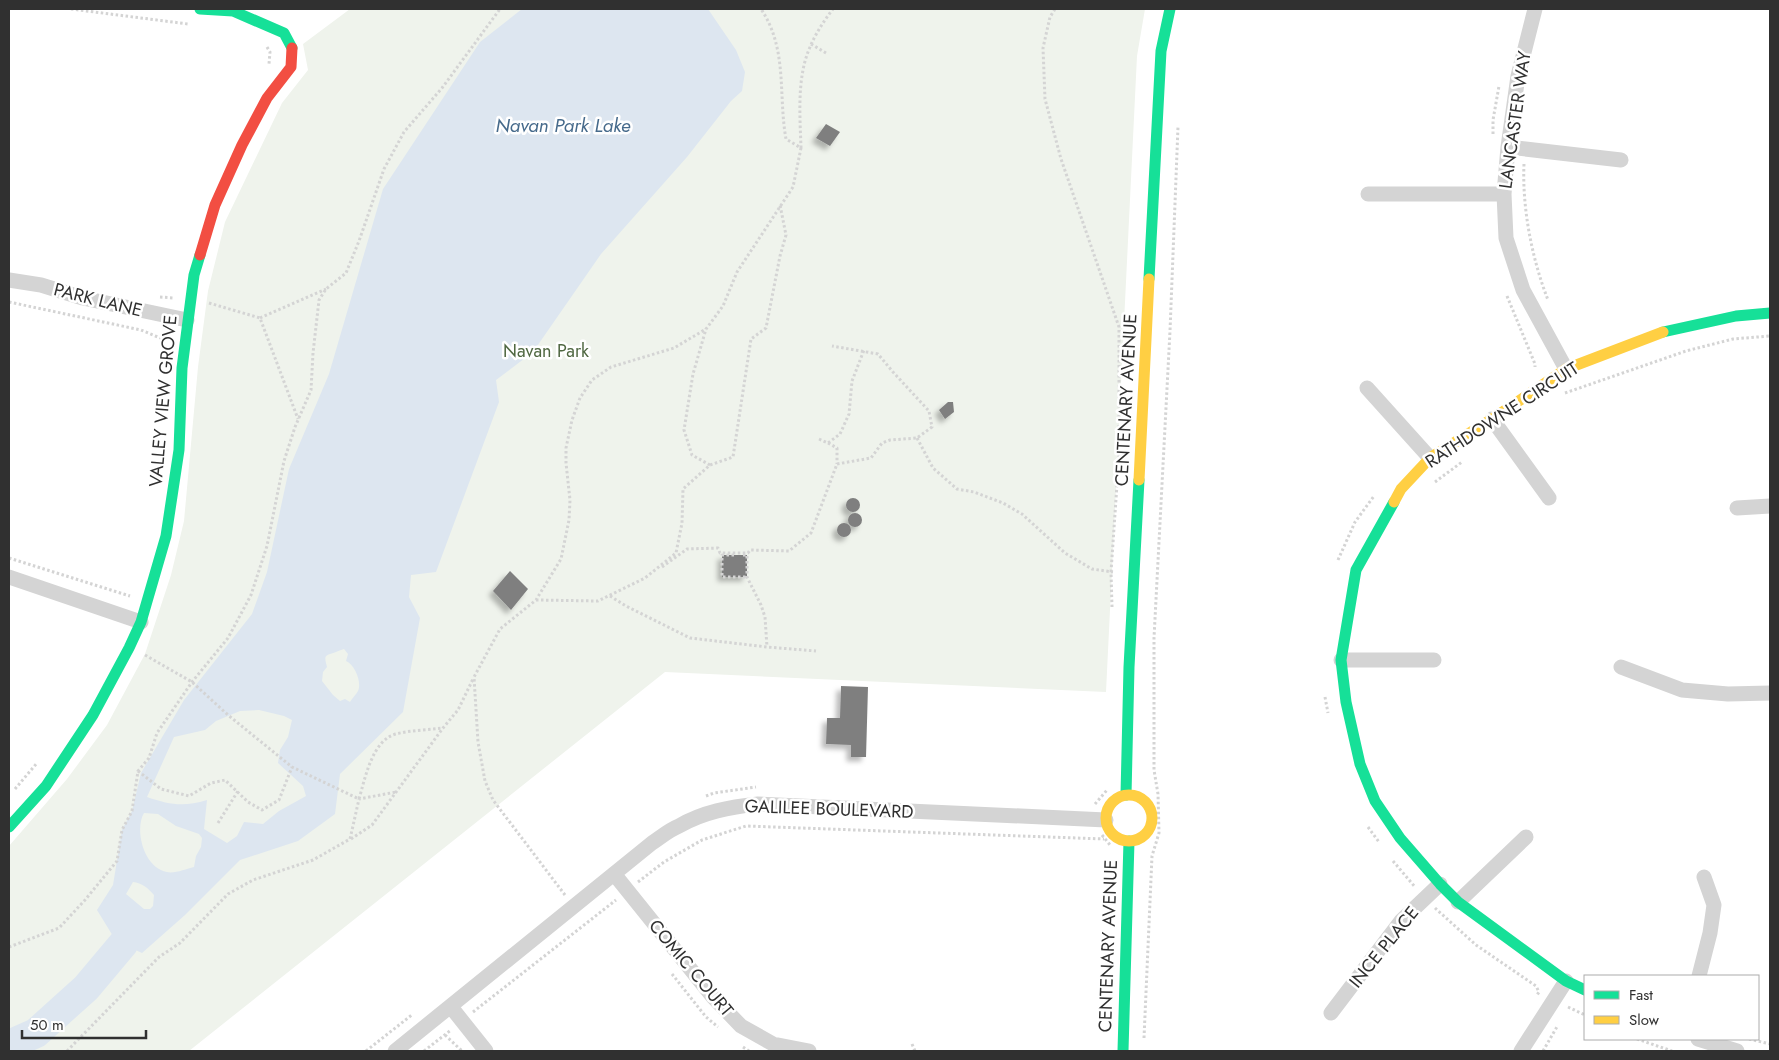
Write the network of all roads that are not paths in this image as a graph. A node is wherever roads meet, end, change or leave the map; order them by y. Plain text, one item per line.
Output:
1 (200, 9) edge
2 (1170, 9) edge
3 (1535, 9) edge
4 (1508, 147) junction
5 (1621, 160) dead end
6 (1368, 194) dead end
7 (1504, 194) junction
8 (9, 280) edge
9 (1770, 313) edge
10 (187, 320) junction
11 (1566, 369) junction
12 (1367, 388) dead end
13 (1492, 419) junction
14 (1430, 458) junction
15 (1549, 498) dead end
16 (1770, 506) edge
17 (1737, 508) dead end
18 (9, 577) edge
19 (141, 622) junction
20 (1341, 660) junction
21 (1434, 660) dead end
22 (1621, 667) dead end
23 (1770, 693) edge
24 (1126, 795) junction
25 (1106, 820) junction
26 (9, 826) edge
27 (1526, 837) dead end
28 (1129, 841) junction
29 (615, 875) junction
30 (1704, 877) dead end
31 (1440, 884) junction
32 (1458, 902) junction
33 (1699, 975) edge
34 (1566, 981) junction
35 (1584, 990) edge
36 (451, 1007) junction
37 (1331, 1013) dead end
38 (1701, 1040) edge
39 (395, 1051) edge
40 (486, 1051) edge
41 (809, 1051) edge
42 (1123, 1051) edge
43 (1521, 1051) edge
44 (1737, 1051) edge

1 - 10 street, VALLEY VIEW GROVE
2 - 24 street, CENTENARY AVENUE
3 - 4 street, LANCASTER WAY
4 - 5 street
4 - 7 street, LANCASTER WAY
6 - 7 street
7 - 11 street, LANCASTER WAY
8 - 10 street, PARK LANE
9 - 11 street, RATHDOWNE CIRCUIT
10 - 19 street, VALLEY VIEW GROVE
11 - 13 street, RATHDOWNE CIRCUIT
12 - 14 street
13 - 14 street, RATHDOWNE CIRCUIT
13 - 15 street
14 - 20 street, RATHDOWNE CIRCUIT
16 - 17 street
18 - 19 street
19 - 26 street, VALLEY VIEW GROVE
20 - 21 street
20 - 31 street, RATHDOWNE CIRCUIT
22 - 23 street
24 - 25 street
24 - 28 street
25 - 28 street
25 - 29 street, GALILEE BOULEVARD
27 - 32 street
28 - 42 street, CENTENARY AVENUE
29 - 36 street, GALILEE BOULEVARD
29 - 41 street, COMIC COURT
30 - 33 street
31 - 32 street, RATHDOWNE CIRCUIT
31 - 37 street, INCE PLACE
32 - 34 street, RATHDOWNE CIRCUIT
34 - 35 street, RATHDOWNE CIRCUIT
34 - 43 street
36 - 39 street, GALILEE BOULEVARD
36 - 40 street
38 - 44 street

